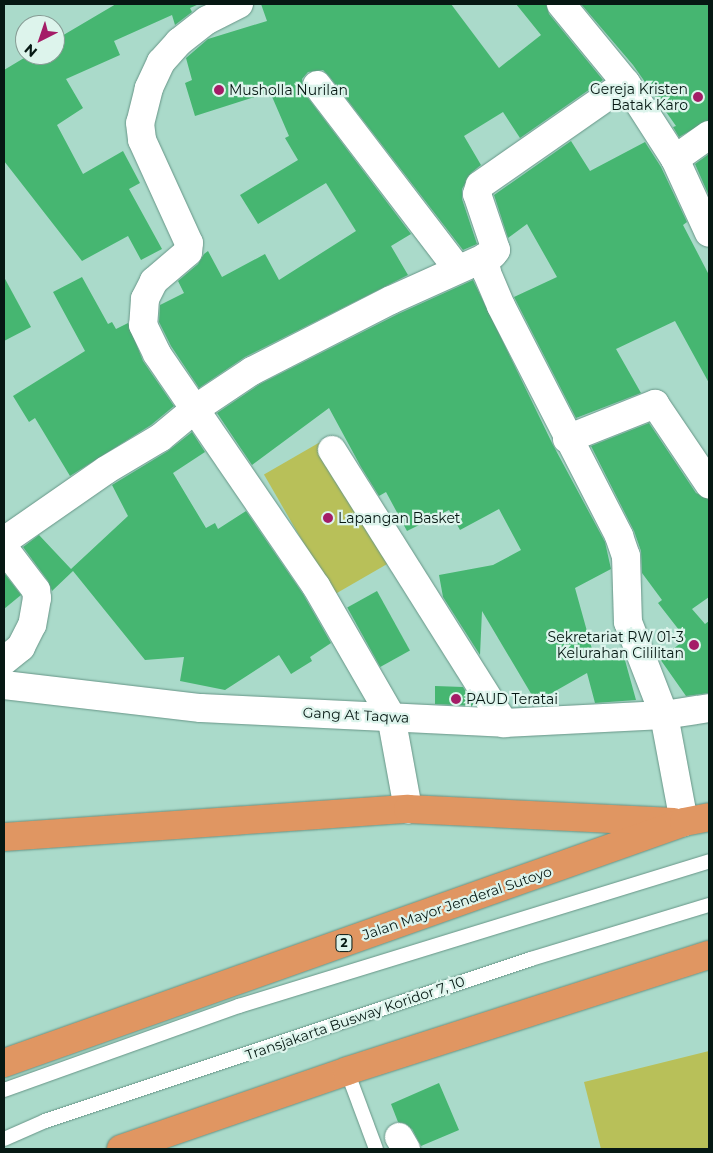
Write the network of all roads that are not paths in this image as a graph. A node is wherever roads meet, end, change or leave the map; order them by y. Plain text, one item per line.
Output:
1 (239, 4) edge
2 (561, 4) edge
3 (626, 83) junction
4 (316, 85) dead end
5 (709, 135) edge
6 (675, 159) junction
7 (709, 233) edge
8 (485, 257) junction
9 (457, 268) junction
10 (195, 409) junction
11 (567, 439) junction
12 (332, 450) dead end
13 (709, 484) edge
14 (4, 541) edge
15 (4, 548) edge
16 (4, 661) edge
17 (4, 684) edge
18 (709, 708) edge
19 (664, 715) junction
20 (391, 716) junction
21 (504, 723) junction
22 (408, 809) junction
23 (696, 820) edge
24 (4, 837) edge
25 (709, 861) edge
26 (709, 905) edge
27 (709, 954) edge
28 (4, 1063) edge
29 (346, 1071) junction
30 (4, 1090) edge
31 (4, 1139) edge
32 (394, 1145) edge
33 (121, 1149) edge

1 - 10 street
2 - 3 street
3 - 6 street
3 - 8 street
4 - 9 street
5 - 6 street
6 - 7 street
8 - 9 street
8 - 11 street
9 - 10 street
10 - 14 street
10 - 20 street
11 - 13 street
11 - 19 street
12 - 21 street
15 - 16 street
17 - 20 street, Gang At Taqwa
18 - 19 street, Gang At Taqwa
19 - 21 street, Gang At Taqwa
19 - 23 street
20 - 21 street, Gang At Taqwa
20 - 22 street
22 - 23 highway
22 - 24 highway
23 - 28 highway, Jalan Mayor Jenderal Sutoyo / 2
25 - 30 lane
26 - 31 lane, Transjakarta Busway Koridor 7, 10
27 - 29 highway
29 - 32 lane
29 - 33 highway

